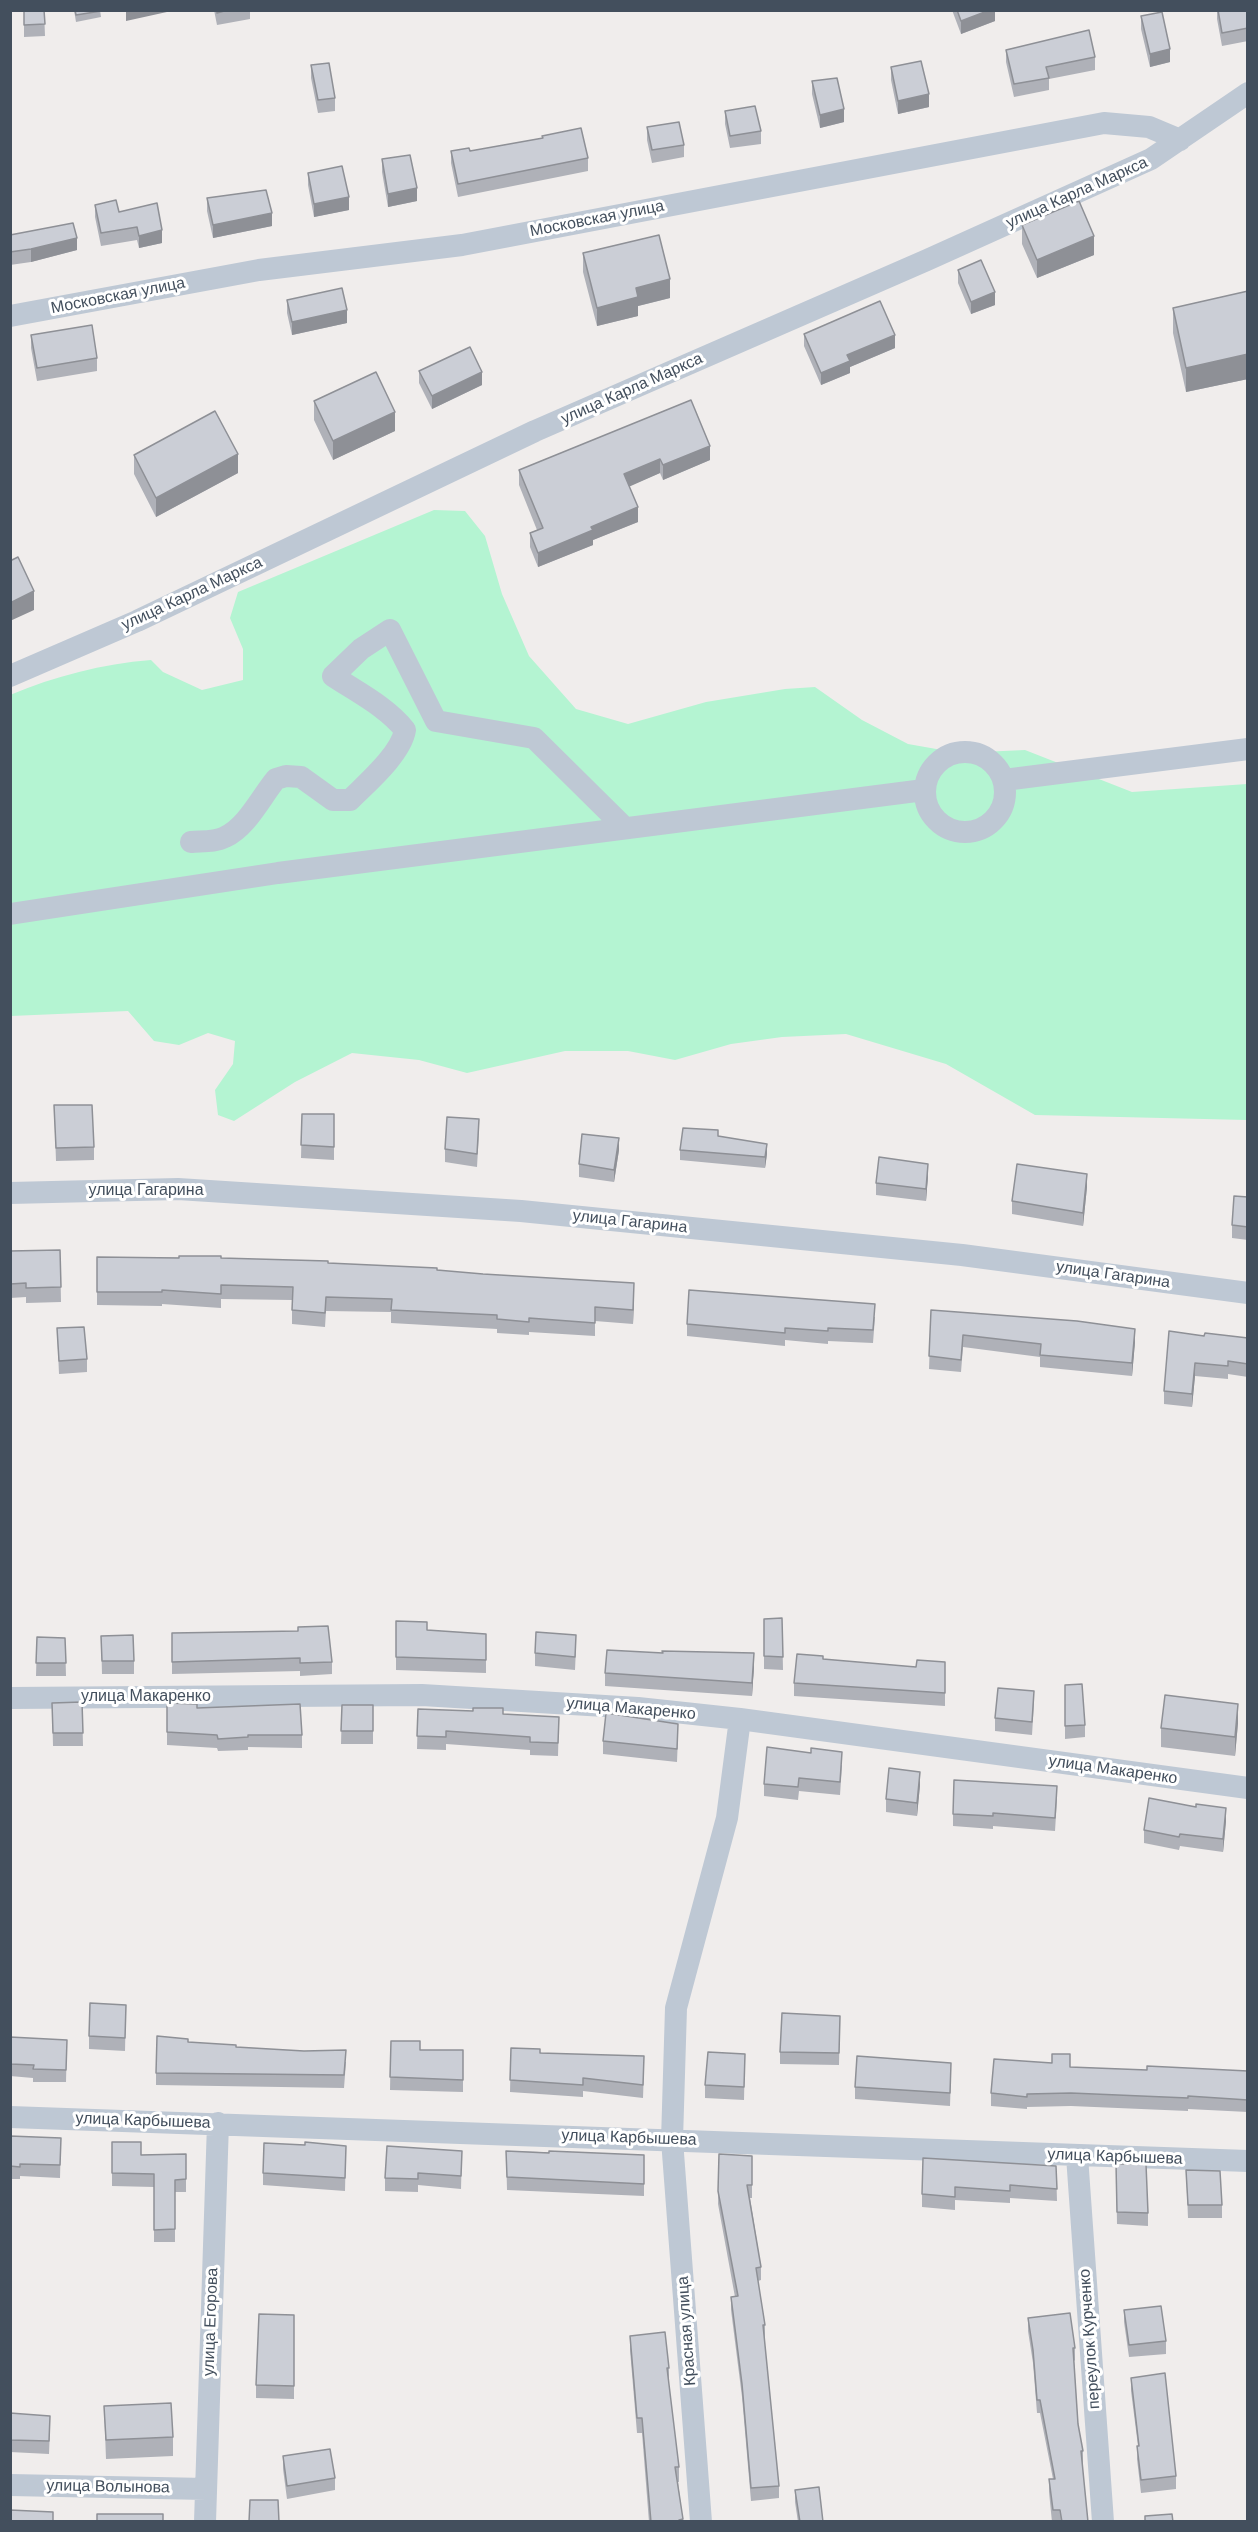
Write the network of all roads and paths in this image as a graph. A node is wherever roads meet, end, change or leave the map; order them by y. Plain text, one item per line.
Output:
1 (1248, 93) edge
2 (1180, 140) junction
3 (10, 316) edge
4 (10, 676) edge
5 (1248, 749) edge
6 (1004, 780) junction
7 (924, 790) junction
8 (625, 828) junction
9 (191, 842) dead end
10 (10, 914) edge
11 (10, 1192) edge
12 (1248, 1293) edge
13 (10, 1698) edge
14 (740, 1719) junction
15 (1248, 1788) edge
16 (10, 2117) edge
17 (218, 2123) junction
18 (672, 2140) junction
19 (1077, 2156) junction
20 (1248, 2161) edge
21 (10, 2485) edge
22 (206, 2489) junction
23 (204, 2522) edge
24 (700, 2522) edge
25 (1103, 2522) edge

1 - 2 street, улица Карла Маркса
2 - 3 street, Московская улица
2 - 4 street, улица Карла Маркса
5 - 6 street
6 - 7 street
6 - 7 street
7 - 8 street
8 - 9 street
8 - 10 street
11 - 12 street, улица Гагарина
13 - 14 street, улица Макаренко
14 - 15 street, улица Макаренко
14 - 18 street, Красная улица
16 - 17 street, улица Карбышева
17 - 18 street, улица Карбышева
17 - 22 street, улица Егорова
18 - 19 street, улица Карбышева
18 - 24 street, Красная улица
19 - 20 street, улица Карбышева
19 - 25 street, переулок Курченко
21 - 22 street, улица Волынова
22 - 23 street, улица Егорова

